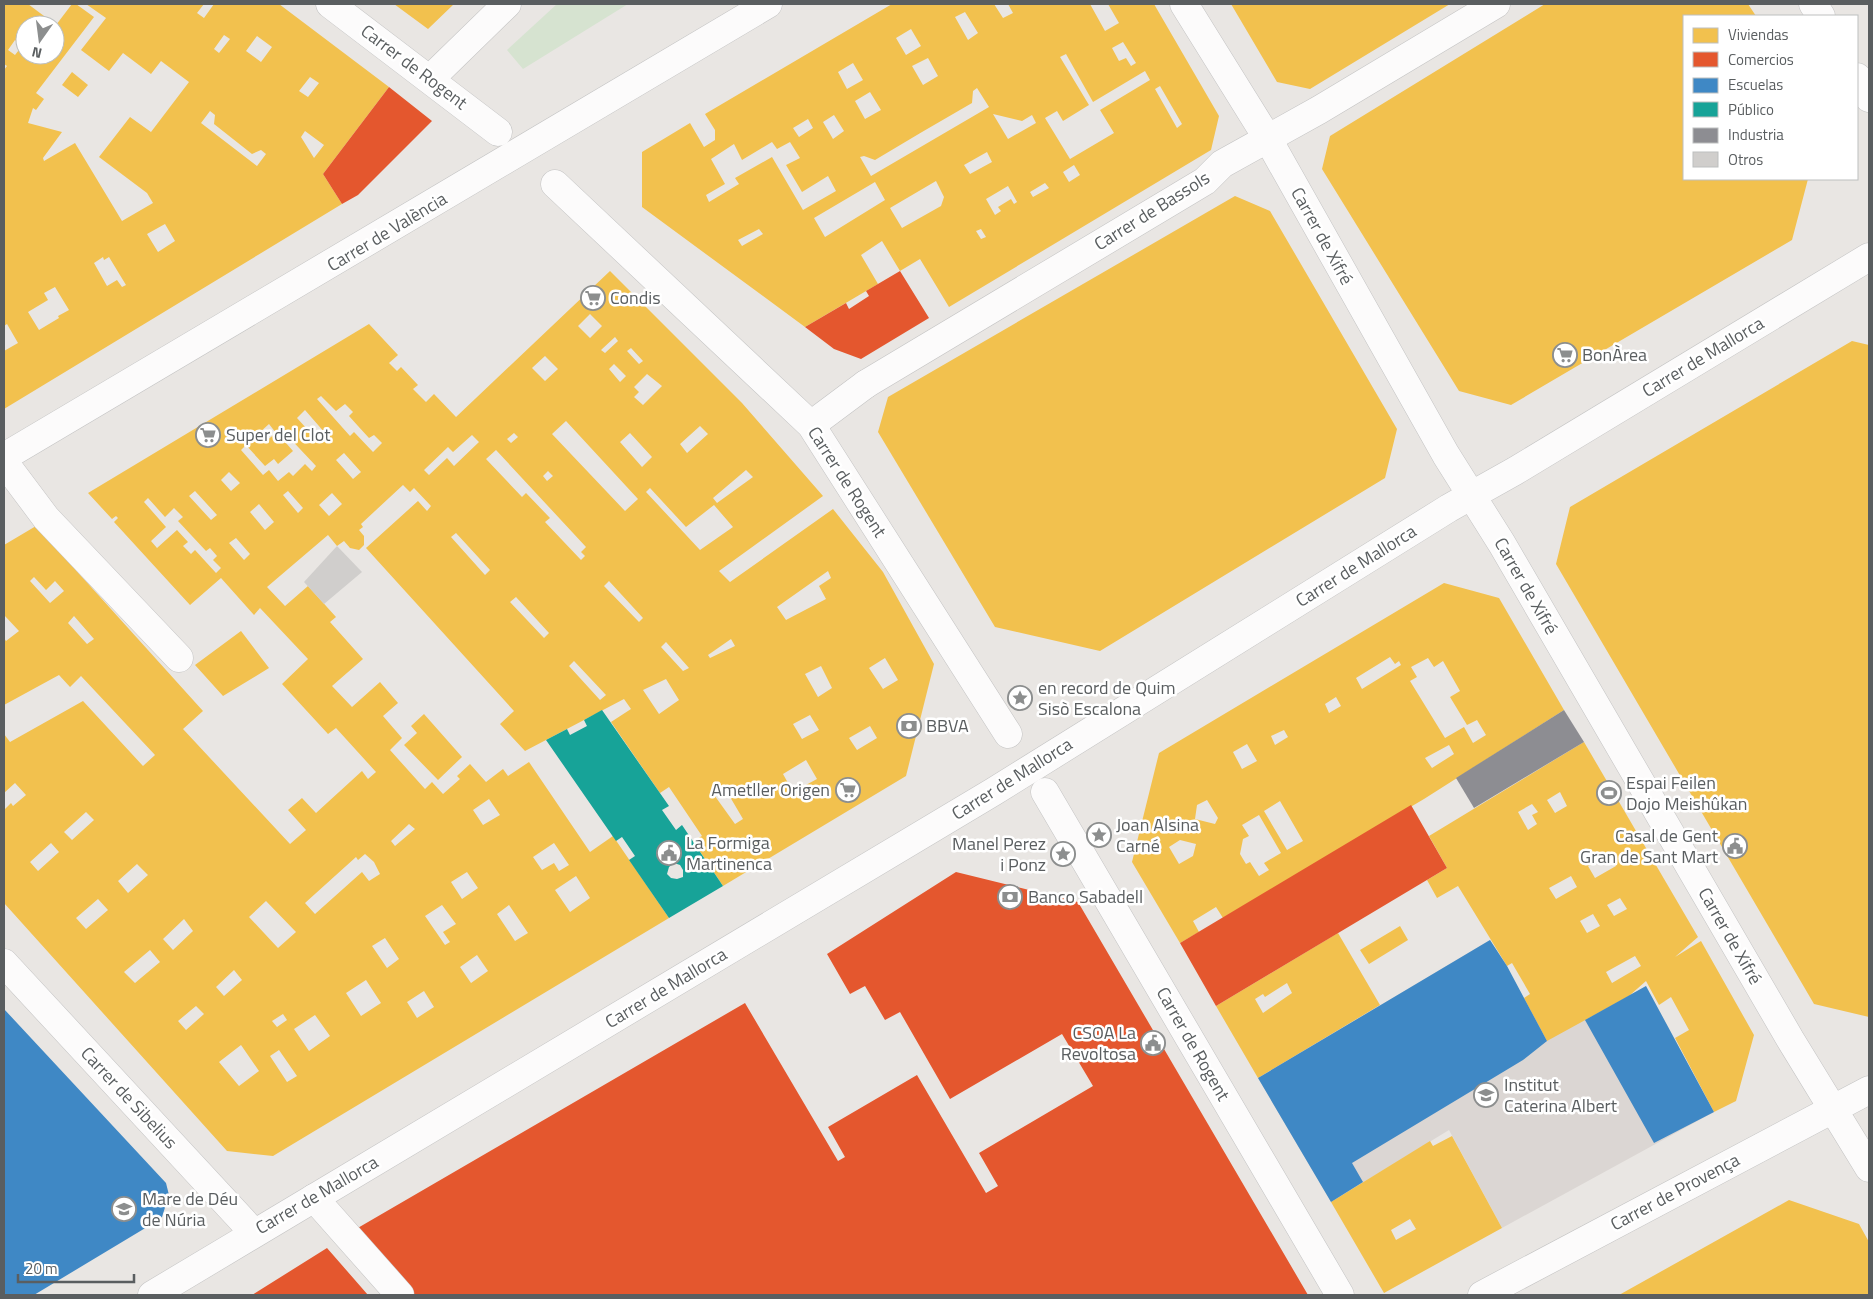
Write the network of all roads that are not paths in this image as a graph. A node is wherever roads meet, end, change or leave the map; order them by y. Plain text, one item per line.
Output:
1 (330, 4) edge
2 (507, 4) edge
3 (768, 4) edge
4 (1184, 4) edge
5 (1496, 4) edge
6 (1814, 4) edge
7 (1820, 15) edge
8 (1858, 78) edge
9 (430, 79) junction
10 (1869, 98) edge
11 (498, 132) dead end
12 (1268, 139) junction
13 (554, 184) dead end
14 (1869, 257) edge
15 (811, 425) junction
16 (4, 457) edge
17 (4, 462) edge
18 (1472, 497) junction
19 (179, 658) dead end
20 (1008, 734) dead end
21 (1045, 792) dead end
22 (4, 963) edge
23 (1869, 1090) edge
24 (1833, 1109) junction
25 (1869, 1168) edge
26 (314, 1198) junction
27 (254, 1233) junction
28 (152, 1295) edge
29 (400, 1295) edge
30 (1340, 1295) edge
31 (1482, 1295) edge

1 - 9 street, Carrer de Rogent
2 - 9 street
3 - 16 street, Carrer de València
4 - 12 street, Carrer de Xifré
5 - 12 street, Carrer de Bassols
6 - 7 street
8 - 10 street
9 - 11 street, Carrer de Rogent
12 - 15 street, Carrer de Bassols
12 - 18 street, Carrer de Xifré
13 - 15 street, Carrer de Rogent
14 - 18 street, Carrer de Mallorca
15 - 20 street, Carrer de Rogent
17 - 19 street
18 - 24 street, Carrer de Xifré
18 - 26 street, Carrer de Mallorca
21 - 30 street, Carrer de Rogent
22 - 27 street, Carrer de Sibelius
23 - 24 street, Carrer de Provença
24 - 25 street, Carrer de Xifré
24 - 31 street, Carrer de Provença
26 - 27 street, Carrer de Mallorca
26 - 29 street
27 - 28 street, Carrer de Mallorca

